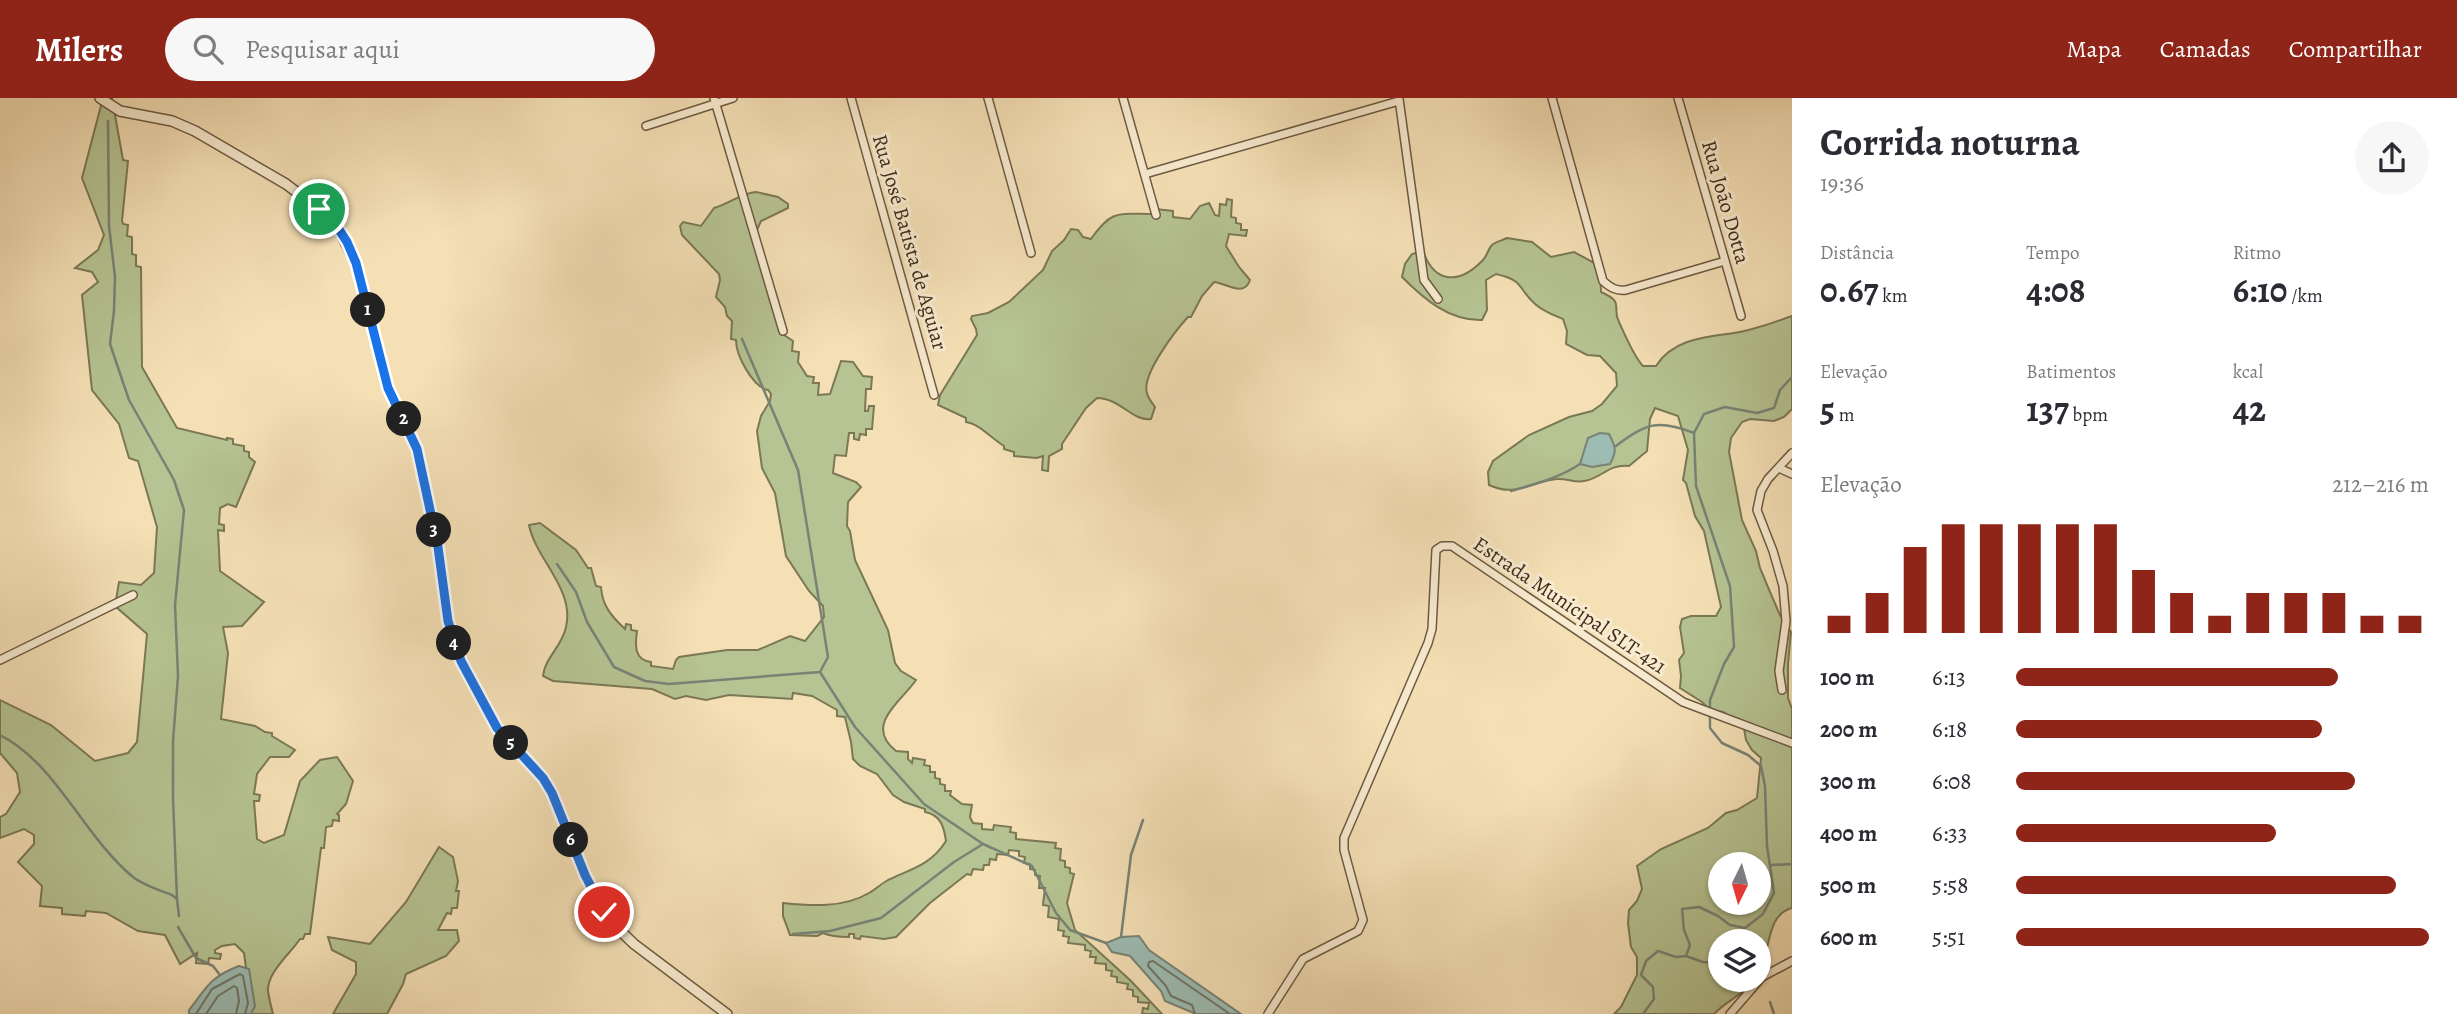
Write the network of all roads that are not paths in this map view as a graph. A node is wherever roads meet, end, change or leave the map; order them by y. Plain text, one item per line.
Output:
1 (100, 98) edge
2 (733, 98) edge
3 (851, 98) edge
4 (988, 98) edge
5 (1123, 98) edge
6 (1552, 98) edge
7 (1678, 98) edge
8 (715, 100) edge
9 (1399, 100) edge
10 (646, 126) dead end
11 (1145, 174) junction
12 (1156, 215) dead end
13 (1031, 253) dead end
14 (1725, 261) junction
15 (1438, 299) dead end
16 (1741, 316) dead end
17 (783, 331) dead end
18 (934, 395) dead end
19 (1792, 453) edge
20 (1779, 468) junction
21 (1792, 474) edge
22 (133, 595) dead end
23 (1789, 622) edge
24 (0, 660) edge
25 (1782, 690) dead end
26 (1792, 743) edge
27 (1792, 961) edge
28 (727, 1014) edge
29 (1268, 1014) edge
30 (1730, 1014) edge

1 - 28 street
2 - 8 street
3 - 18 street, Rua José Batista de Aguiar
4 - 13 street
5 - 11 street
6 - 14 street
7 - 14 street, Rua João Dotta
8 - 10 street
8 - 17 street
9 - 11 street
9 - 15 street
11 - 12 street
14 - 16 street, Rua João Dotta
19 - 20 street
20 - 21 street
20 - 23 street
22 - 24 street
23 - 25 street
26 - 29 street, Estrada Municipal SLT-421
27 - 30 street

